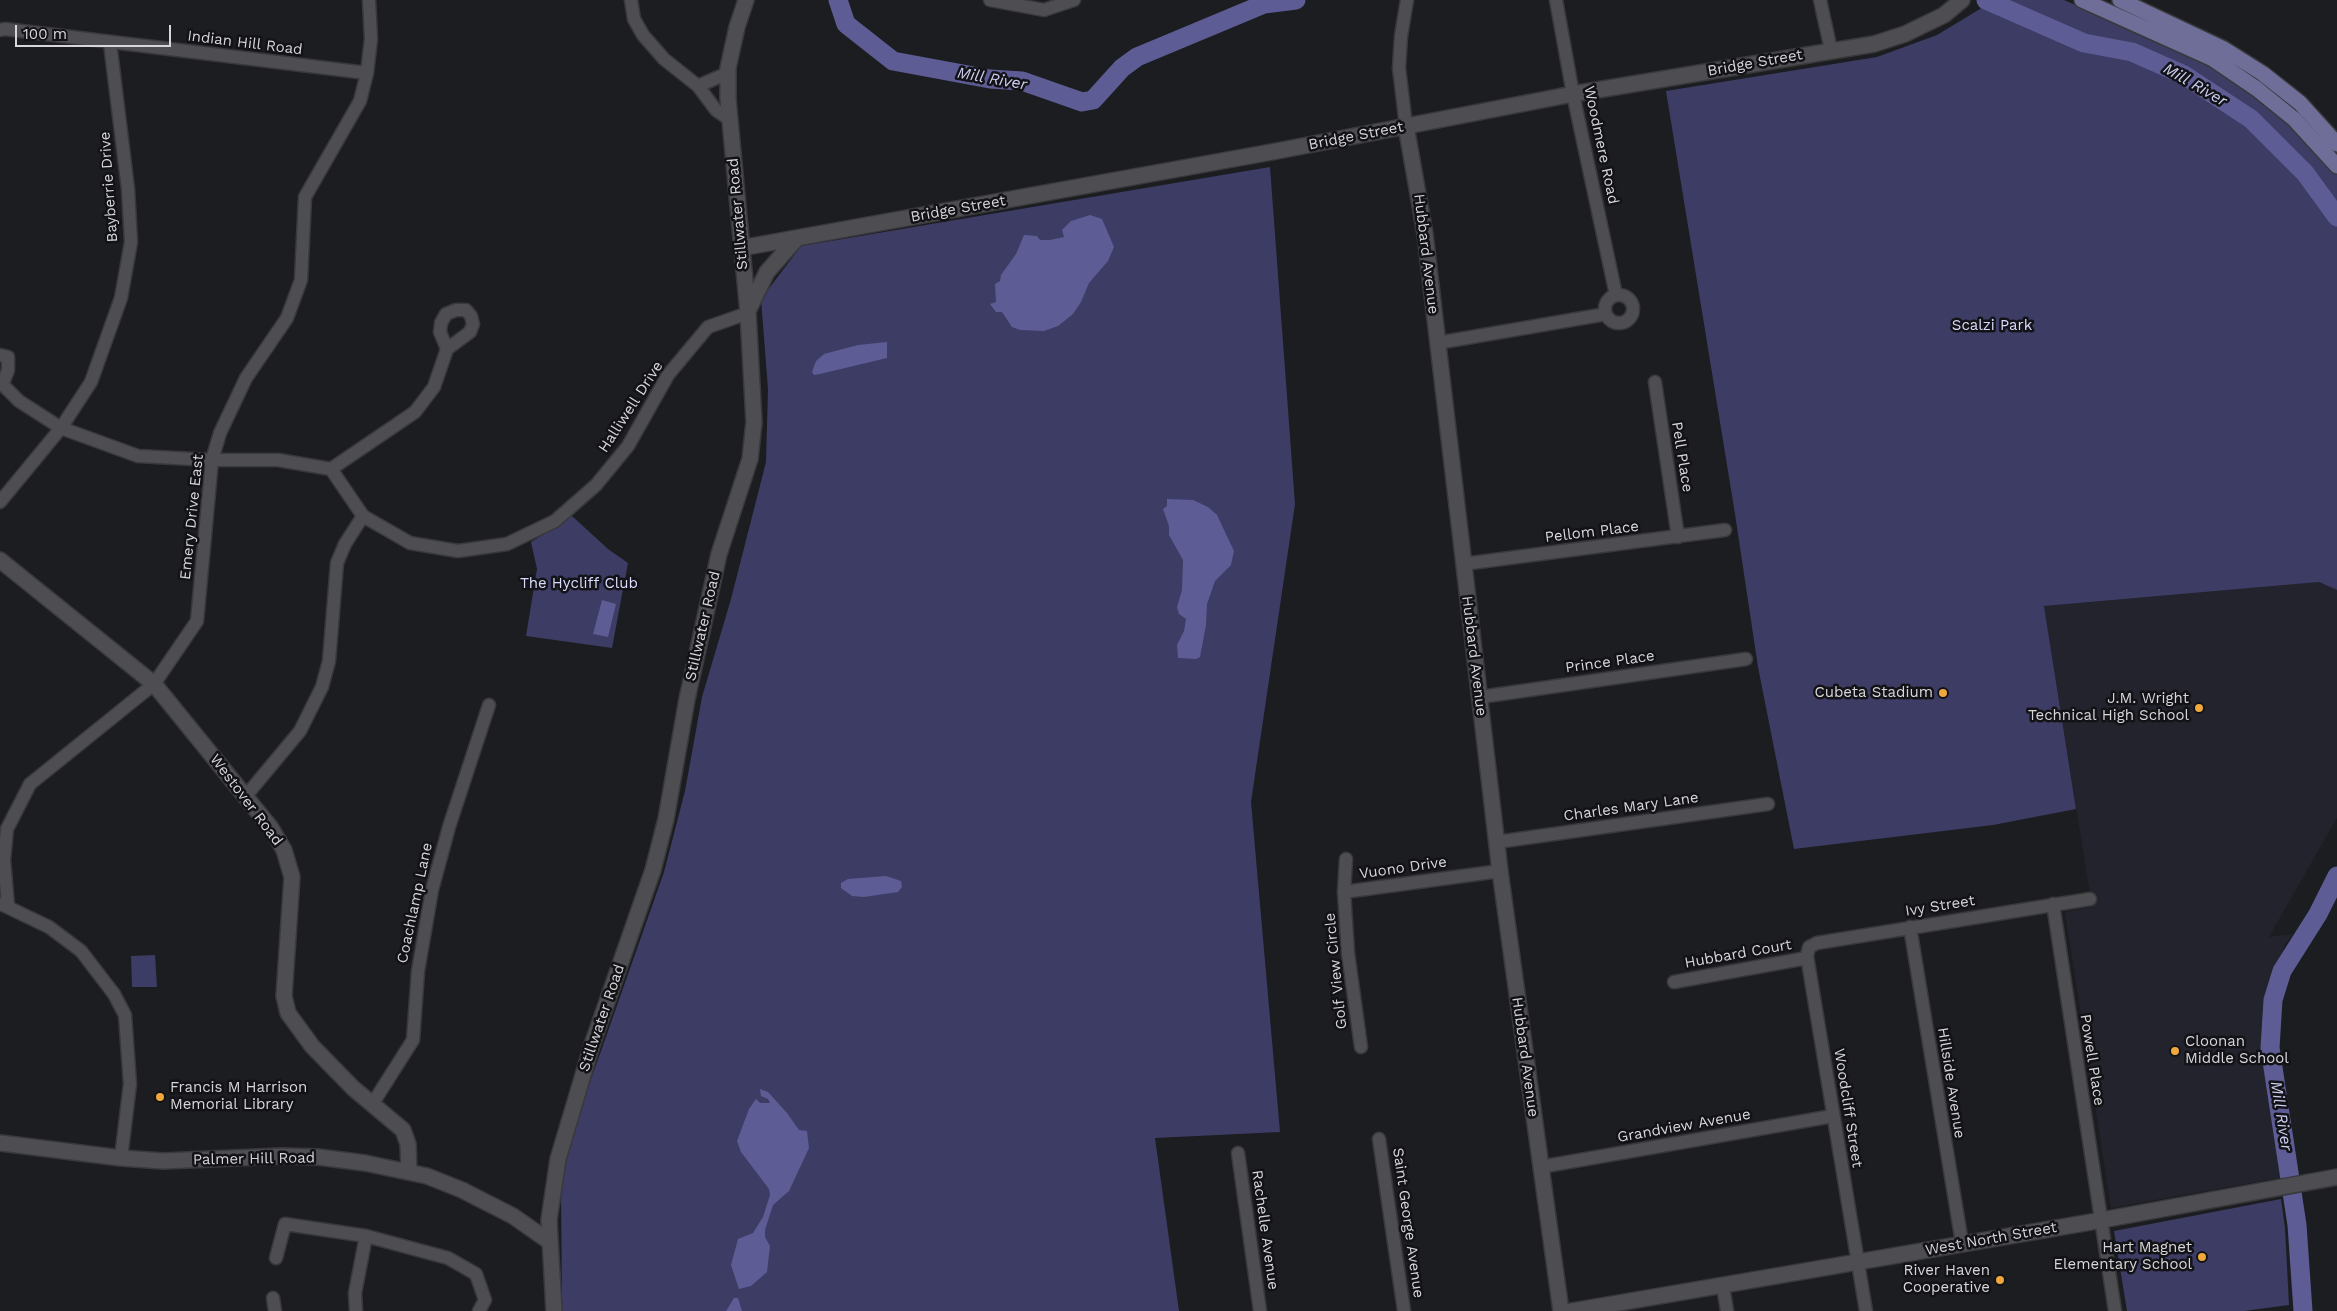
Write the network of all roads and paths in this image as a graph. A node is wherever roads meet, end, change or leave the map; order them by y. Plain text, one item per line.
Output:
1 (369, 0) edge
2 (631, 0) edge
3 (746, 0) edge
4 (990, 0) edge
5 (1074, 0) edge
6 (1407, 0) edge
7 (1556, 0) edge
8 (1820, 0) edge
9 (1962, 0) edge
10 (2082, 0) edge
11 (2120, 0) edge
12 (0, 30) edge
13 (110, 43) junction
14 (1831, 50) junction
15 (728, 73) junction
16 (367, 74) junction
17 (698, 86) junction
18 (1573, 94) junction
19 (729, 119) junction
20 (1406, 126) junction
21 (2337, 144) edge
22 (2337, 166) edge
23 (796, 238) junction
24 (741, 248) junction
25 (1616, 295) junction
26 (748, 312) junction
27 (1606, 314) junction
28 (1437, 343) junction
29 (447, 349) dead end
30 (0, 355) edge
31 (1654, 382) dead end
32 (2, 383) edge
33 (62, 428) junction
34 (212, 460) junction
35 (331, 469) junction
36 (0, 502) edge
37 (363, 516) junction
38 (1725, 530) dead end
39 (1678, 537) junction
40 (0, 560) edge
41 (1463, 564) junction
42 (1746, 659) dead end
43 (154, 684) junction
44 (1480, 697) junction
45 (489, 705) dead end
46 (246, 797) junction
47 (1768, 804) dead end
48 (1497, 842) junction
49 (1346, 859) dead end
50 (1500, 871) junction
51 (1344, 892) junction
52 (2090, 899) dead end
53 (2053, 904) junction
54 (4, 905) edge
55 (1910, 927) junction
56 (1807, 958) junction
57 (1674, 982) dead end
58 (1361, 1047) dead end
59 (372, 1103) junction
60 (1833, 1116) junction
61 (1379, 1139) dead end
62 (0, 1143) edge
63 (1238, 1153) dead end
64 (121, 1158) junction
65 (1540, 1167) junction
66 (409, 1172) junction
67 (2337, 1177) edge
68 (2100, 1220) junction
69 (366, 1236) junction
70 (550, 1242) junction
71 (1962, 1242) junction
72 (276, 1258) dead end
73 (1857, 1263) junction
74 (1724, 1286) junction
75 (356, 1311) edge
76 (479, 1311) edge
77 (554, 1311) edge
78 (1260, 1311) edge
79 (1404, 1311) edge
80 (1561, 1311) edge
81 (1572, 1311) edge
82 (1727, 1311) edge
83 (1866, 1311) edge
84 (2115, 1311) edge

1 - 16 street, Emery Drive East
2 - 17 street
3 - 15 main road, Stillwater Road
4 - 5 street
6 - 20 street, Hubbard Avenue
7 - 18 street, Woodmere Road
8 - 14 street
9 - 14 main road, Bridge Street
10 - 22 main road
11 - 21 main road
12 - 13 street, Indian Hill Road
13 - 16 street, Indian Hill Road
13 - 33 street, Bayberrie Drive
14 - 18 main road, Bridge Street
15 - 17 street
15 - 19 main road, Stillwater Road
16 - 34 street, Emery Drive East
17 - 19 street
18 - 20 main road, Bridge Street
18 - 25 street, Woodmere Road
19 - 24 main road, Stillwater Road
20 - 23 main road, Bridge Street
20 - 28 main road, Hubbard Avenue
23 - 24 main road, Bridge Street
23 - 26 main road
24 - 26 main road, Stillwater Road
25 - 27 street
25 - 27 street
26 - 37 street, Halliwell Drive
26 - 70 main road, Stillwater Road
27 - 28 street
28 - 41 main road, Hubbard Avenue
29 - 35 street
30 - 32 street
31 - 39 street, Pell Place
32 - 33 street
33 - 34 street
33 - 36 street, Bayberrie Drive
34 - 35 street
34 - 43 street, Emery Drive East
35 - 37 street, Halliwell Drive
37 - 46 street
38 - 39 street, Pellom Place
39 - 41 street, Pellom Place
40 - 43 main road, Westover Road
41 - 44 main road, Hubbard Avenue
42 - 44 street, Prince Place
43 - 46 main road, Westover Road
43 - 54 street, Emery Drive East
44 - 48 main road, Hubbard Avenue
45 - 59 street, Coachlamp Lane
46 - 59 main road, Westover Road
47 - 48 street, Charles Mary Lane
48 - 50 main road, Hubbard Avenue
49 - 51 street, Vuono Drive
50 - 51 street, Vuono Drive
50 - 65 main road, Hubbard Avenue
51 - 58 street, Golf View Circle
52 - 53 street, Ivy Street
53 - 55 street, Ivy Street
53 - 68 street, Powell Place
54 - 64 street
55 - 56 street, Ivy Street
55 - 71 street, Hillside Avenue
56 - 57 street, Hubbard Court
56 - 60 street, Woodcliff Street
59 - 66 main road, Westover Road
60 - 65 street, Grandview Avenue
60 - 73 street, Woodcliff Street
61 - 79 street, Saint George Avenue
62 - 64 main road, Palmer Hill Road
63 - 78 street, Rachelle Avenue
64 - 66 main road, Palmer Hill Road
65 - 80 main road, Hubbard Avenue
66 - 70 main road, Palmer Hill Road
67 - 68 main road, West North Street
68 - 71 main road, West North Street
68 - 84 street, Powell Place
69 - 72 street
69 - 75 street
69 - 76 street
70 - 77 main road, Stillwater Road
71 - 73 main road, West North Street
73 - 74 main road, West North Street
73 - 83 street, Woodcliff Street
74 - 81 main road, West North Street
74 - 82 street

